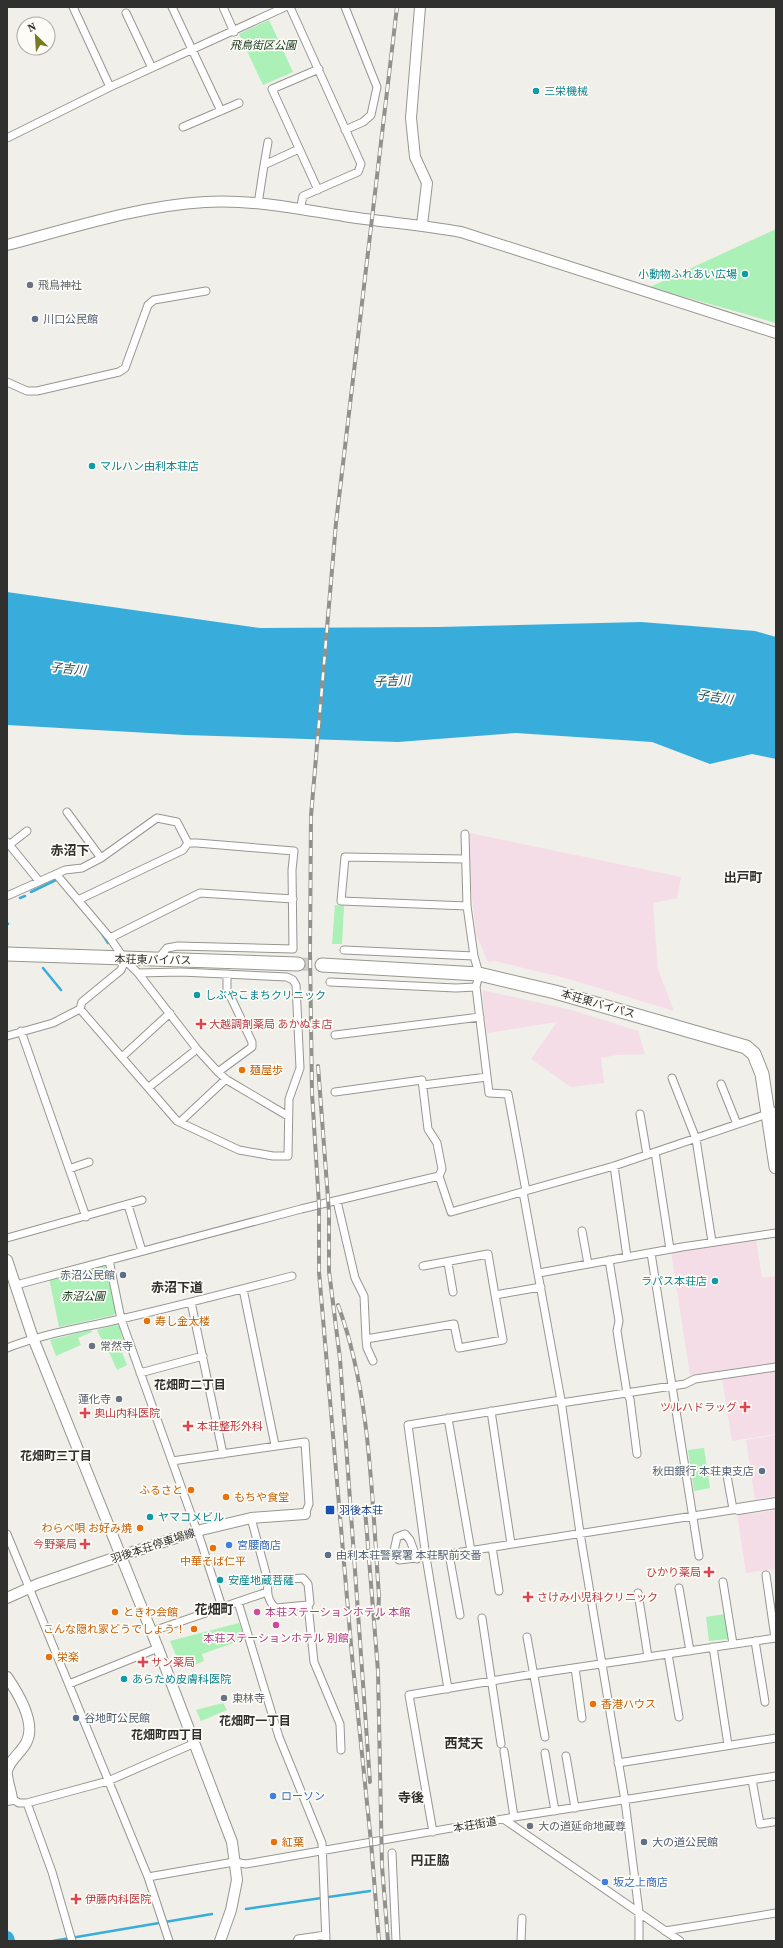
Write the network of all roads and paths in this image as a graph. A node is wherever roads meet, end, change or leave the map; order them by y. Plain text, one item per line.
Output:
1 (73, 7) edge
2 (172, 7) edge
3 (223, 7) edge
4 (286, 7) edge
5 (290, 7) edge
6 (345, 7) edge
7 (420, 7) edge
8 (126, 13) dead end
9 (234, 32) junction
10 (193, 50) junction
11 (152, 68) junction
12 (319, 69) junction
13 (110, 87) junction
14 (239, 103) dead end
15 (221, 111) junction
16 (183, 127) dead end
17 (345, 130) junction
18 (7, 138) edge
19 (268, 142) dead end
20 (299, 149) junction
21 (264, 165) junction
22 (318, 190) junction
23 (258, 204) junction
24 (300, 210) junction
25 (422, 225) junction
26 (7, 244) edge
27 (206, 291) dead end
28 (776, 333) edge
29 (7, 382) edge
30 (67, 812) dead end
31 (27, 831) dead end
32 (465, 834) dead end
33 (188, 843) junction
34 (8, 844) edge
35 (101, 858) junction
36 (465, 859) junction
37 (56, 874) junction
38 (39, 881) junction
39 (7, 896) edge
40 (293, 899) junction
41 (78, 900) junction
42 (467, 906) junction
43 (110, 938) junction
44 (344, 950) dead end
45 (7, 954) edge
46 (474, 956) junction
47 (125, 960) junction
48 (157, 960) junction
49 (298, 964) tunnel mouth
50 (322, 965) tunnel mouth
51 (138, 973) junction
52 (227, 974) junction
53 (479, 974) junction
54 (330, 982) dead end
55 (476, 987) junction
56 (80, 1009) junction
57 (170, 1013) junction
58 (480, 1017) junction
59 (21, 1032) junction
60 (335, 1035) dead end
61 (7, 1036) edge
62 (196, 1048) junction
63 (122, 1057) junction
64 (218, 1072) junction
65 (487, 1077) junction
66 (672, 1078) dead end
67 (226, 1079) junction
68 (721, 1084) dead end
69 (423, 1085) junction
70 (149, 1087) junction
71 (335, 1092) dead end
72 (772, 1112) edge
73 (640, 1114) dead end
74 (288, 1116) junction
75 (180, 1122) junction
76 (737, 1124) junction
77 (696, 1139) junction
78 (655, 1152) junction
79 (647, 1155) junction
80 (89, 1162) dead end
81 (614, 1166) junction
82 (776, 1167) edge
83 (69, 1169) junction
84 (439, 1176) junction
85 (525, 1191) junction
86 (142, 1200) dead end
87 (337, 1201) junction
88 (128, 1205) junction
89 (86, 1217) junction
90 (582, 1231) dead end
91 (776, 1233) edge
92 (7, 1238) edge
93 (712, 1242) junction
94 (670, 1249) junction
95 (142, 1251) junction
96 (651, 1252) junction
97 (627, 1257) junction
98 (7, 1260) edge
99 (109, 1260) junction
100 (609, 1260) junction
101 (448, 1263) junction
102 (588, 1264) junction
103 (423, 1266) dead end
104 (539, 1273) junction
105 (292, 1276) dead end
106 (16, 1285) junction
107 (541, 1287) junction
108 (243, 1289) junction
109 (453, 1292) dead end
110 (495, 1295) junction
111 (191, 1302) junction
112 (121, 1319) junction
113 (33, 1338) junction
114 (366, 1339) junction
115 (7, 1348) edge
116 (203, 1356) junction
117 (374, 1361) dead end
118 (776, 1367) edge
119 (140, 1373) junction
120 (672, 1386) junction
121 (627, 1393) junction
122 (561, 1402) junction
123 (491, 1411) junction
124 (448, 1418) junction
125 (275, 1445) junction
126 (223, 1454) junction
127 (637, 1454) dead end
128 (172, 1461) junction
129 (726, 1470) dead end
130 (776, 1503) edge
131 (736, 1509) junction
132 (304, 1514) joint
133 (692, 1516) junction
134 (251, 1518) junction
135 (197, 1531) junction
136 (7, 1534) edge
137 (580, 1534) junction
138 (511, 1544) junction
139 (492, 1547) junction
140 (470, 1551) junction
141 (449, 1554) junction
142 (121, 1556) junction
143 (699, 1556) dead end
144 (426, 1557) junction
145 (417, 1559) dead end
146 (766, 1575) dead end
147 (268, 1581) junction
148 (723, 1582) dead end
149 (30, 1588) junction
150 (679, 1588) dead end
151 (499, 1591) dead end
152 (267, 1592) junction
153 (638, 1593) dead end
154 (7, 1598) edge
155 (238, 1602) junction
156 (308, 1606) junction
157 (222, 1607) junction
158 (460, 1615) dead end
159 (482, 1618) dead end
160 (150, 1632) junction
161 (527, 1637) dead end
162 (776, 1638) edge
163 (755, 1641) junction
164 (733, 1644) junction
165 (713, 1647) junction
166 (158, 1648) junction
167 (690, 1650) junction
168 (668, 1654) junction
169 (648, 1657) junction
170 (602, 1663) junction
171 (575, 1668) junction
172 (533, 1674) junction
173 (7, 1677) edge
174 (492, 1681) junction
175 (69, 1684) junction
176 (448, 1689) junction
177 (765, 1702) dead end
178 (679, 1717) dead end
179 (582, 1718) dead end
180 (545, 1737) dead end
181 (776, 1738) edge
182 (195, 1743) junction
183 (728, 1745) junction
184 (341, 1750) dead end
185 (545, 1753) dead end
186 (566, 1756) dead end
187 (618, 1763) junction
188 (776, 1776) edge
189 (752, 1780) junction
190 (108, 1781) junction
191 (9, 1800) edge
192 (625, 1801) junction
193 (27, 1803) junction
194 (575, 1808) junction
195 (555, 1811) junction
196 (514, 1817) junction
197 (505, 1820) junction
198 (773, 1822) dead end
199 (433, 1832) junction
200 (322, 1851) junction
201 (392, 1853) dead end
202 (234, 1862) junction
203 (148, 1877) junction
204 (639, 1912) junction
205 (776, 1912) edge
206 (522, 1918) dead end
207 (665, 1931) junction
208 (326, 1938) edge
209 (72, 1941) edge
210 (169, 1941) edge
211 (220, 1941) edge
212 (297, 1941) edge
213 (396, 1941) edge
214 (521, 1941) edge
215 (639, 1941) edge
216 (680, 1941) edge

1 - 13 street
2 - 10 street
3 - 9 street
4 - 9 street
5 - 12 street
6 - 17 street
7 - 25 street
8 - 11 street
9 - 10 street
10 - 11 street
10 - 15 street
11 - 13 street
12 - 17 street
12 - 20 street
13 - 18 street
14 - 15 street
15 - 16 street
17 - 22 street
19 - 21 street
20 - 21 street
20 - 22 street
21 - 23 street
22 - 24 street
23 - 24 street
23 - 26 street
24 - 25 street
25 - 28 street
27 - 29 street
30 - 35 street
31 - 34 street
32 - 36 street
33 - 35 street
33 - 40 street
33 - 41 street
34 - 38 street
35 - 37 street
36 - 42 street
36 - 42 street
37 - 38 street
37 - 41 street
38 - 39 street
40 - 43 street
40 - 48 street
41 - 43 street
42 - 46 street
43 - 47 street
44 - 46 street
45 - 47 highway, 本荘東バイパス
46 - 53 street
47 - 48 highway, 本荘東バイパス
47 - 51 street
47 - 56 street
48 - 49 highway, 本荘東バイパス
50 - 53 highway, 本荘東バイパス
51 - 52 street
51 - 57 street
52 - 64 street
52 - 74 street
53 - 55 street
53 - 72 highway, 本荘東バイパス
54 - 55 street
55 - 58 street
56 - 59 street
56 - 63 street
57 - 62 street
57 - 63 street
58 - 60 street
58 - 65 street
59 - 61 street
59 - 83 street
62 - 64 street
62 - 70 street
63 - 70 street
64 - 67 street
65 - 69 street
65 - 85 street
66 - 77 street
67 - 74 street
67 - 75 street
68 - 76 street
69 - 71 street
69 - 84 street
70 - 75 street
72 - 76 street
72 - 82 highway, 本荘東バイパス
73 - 79 street
74 - 75 street
76 - 77 street
77 - 78 street
77 - 93 street
78 - 79 street
78 - 94 street
79 - 81 street
80 - 83 street
81 - 85 street
81 - 97 street
83 - 89 street
84 - 85 street
84 - 87 street
85 - 104 street
86 - 88 street
87 - 95 street
87 - 114 street
88 - 89 street
88 - 95 street
89 - 92 street
90 - 102 street
91 - 93 street
93 - 94 street
94 - 96 street
95 - 99 street
96 - 97 street
96 - 120 street
97 - 100 street
98 - 106 street
99 - 106 street
99 - 112 street
100 - 102 street
100 - 121 street
101 - 103 street
101 - 109 street
101 - 110 street
102 - 104 street
104 - 107 street
105 - 108 street
106 - 113 street
107 - 110 street
107 - 122 street
108 - 111 street
108 - 125 street
110 - 114 street
111 - 112 street
111 - 116 street
112 - 113 street
112 - 119 street
113 - 115 street
113 - 142 street
114 - 117 street
116 - 119 street
116 - 126 street
118 - 120 street
119 - 128 street
120 - 121 street
120 - 133 street
121 - 122 street
121 - 127 street
122 - 123 street
122 - 137 street
123 - 124 street
123 - 138 street
124 - 140 street
124 - 144 street
125 - 126 street
125 - 132 street
126 - 128 street
128 - 135 street
129 - 131 street
130 - 131 street
131 - 133 street
132 - 134 street, 羽後本荘停車場線
133 - 137 street
133 - 143 street
134 - 135 street, 羽後本荘停車場線
134 - 147 street
135 - 142 street, 羽後本荘停車場線
135 - 157 street
136 - 149 street
137 - 138 street
137 - 170 street
138 - 139 street
139 - 140 street
139 - 151 street
140 - 141 street
141 - 144 street
141 - 158 street
142 - 149 street, 羽後本荘停車場線
142 - 160 street
144 - 145 street
144 - 176 street
146 - 162 street
147 - 152 street
147 - 156 street
148 - 164 street
149 - 154 street, 羽後本荘停車場線
149 - 175 street
150 - 167 street
152 - 155 street
152 - 156 street
153 - 169 street
155 - 157 street
155 - 200 street
156 - 184 street
157 - 160 street
159 - 174 street
160 - 166 street
161 - 172 street
162 - 163 street
163 - 164 street
163 - 177 street
164 - 165 street
165 - 167 street
165 - 183 street
166 - 175 street
166 - 182 street
167 - 168 street
168 - 169 street
168 - 178 street
169 - 170 street
170 - 171 street
170 - 187 street
171 - 172 street
171 - 179 street
172 - 174 street
172 - 180 street
173 - 191 street
174 - 176 street
174 - 196 street
175 - 190 street
176 - 199 street
181 - 183 street
182 - 190 street
182 - 202 street
183 - 187 street
185 - 195 street
186 - 194 street
187 - 192 street
188 - 189 street
189 - 192 street
189 - 198 street
190 - 193 street
190 - 203 street
191 - 193 street
192 - 194 street
192 - 204 street
193 - 209 street
194 - 195 street
195 - 196 street
196 - 197 street
197 - 199 street, 本荘街道
197 - 204 street, 本荘街道
199 - 200 street, 本荘街道
200 - 202 street, 本荘街道
200 - 208 street
201 - 213 street
202 - 203 street, 本荘街道
202 - 211 street
203 - 210 street
204 - 207 street, 本荘街道
204 - 215 street
205 - 207 street
206 - 214 street
207 - 216 street, 本荘街道
208 - 212 street

